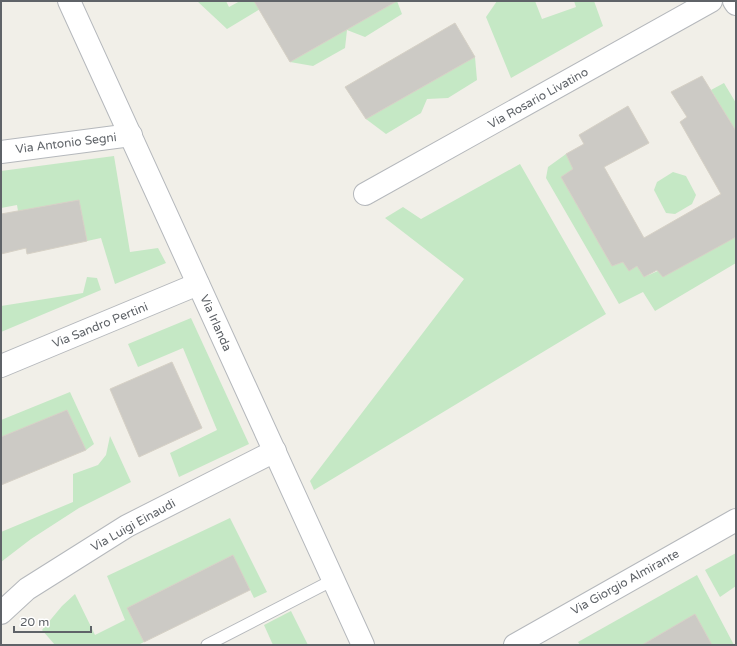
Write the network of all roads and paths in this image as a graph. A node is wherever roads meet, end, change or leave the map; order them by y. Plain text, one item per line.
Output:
1 (69, 1) edge
2 (711, 1) edge
3 (734, 1) edge
4 (736, 4) edge
5 (131, 135) junction
6 (1, 152) edge
7 (365, 194) dead end
8 (198, 284) junction
9 (1, 366) edge
10 (274, 452) junction
11 (736, 520) edge
12 (333, 580) junction
13 (1, 613) edge
14 (207, 645) edge
15 (363, 645) edge
16 (514, 645) edge

1 - 5 street, Via Irlanda
2 - 7 street, Via Rosario Livatino
3 - 4 street
5 - 6 street, Via Antonio Segni
5 - 8 street, Via Irlanda
8 - 9 street, Via Sandro Pertini
8 - 10 street, Via Irlanda
10 - 12 street, Via Irlanda
10 - 13 street, Via Luigi Einaudi
11 - 16 street, Via Giorgio Almirante
12 - 14 lane
12 - 15 street, Via Irlanda

